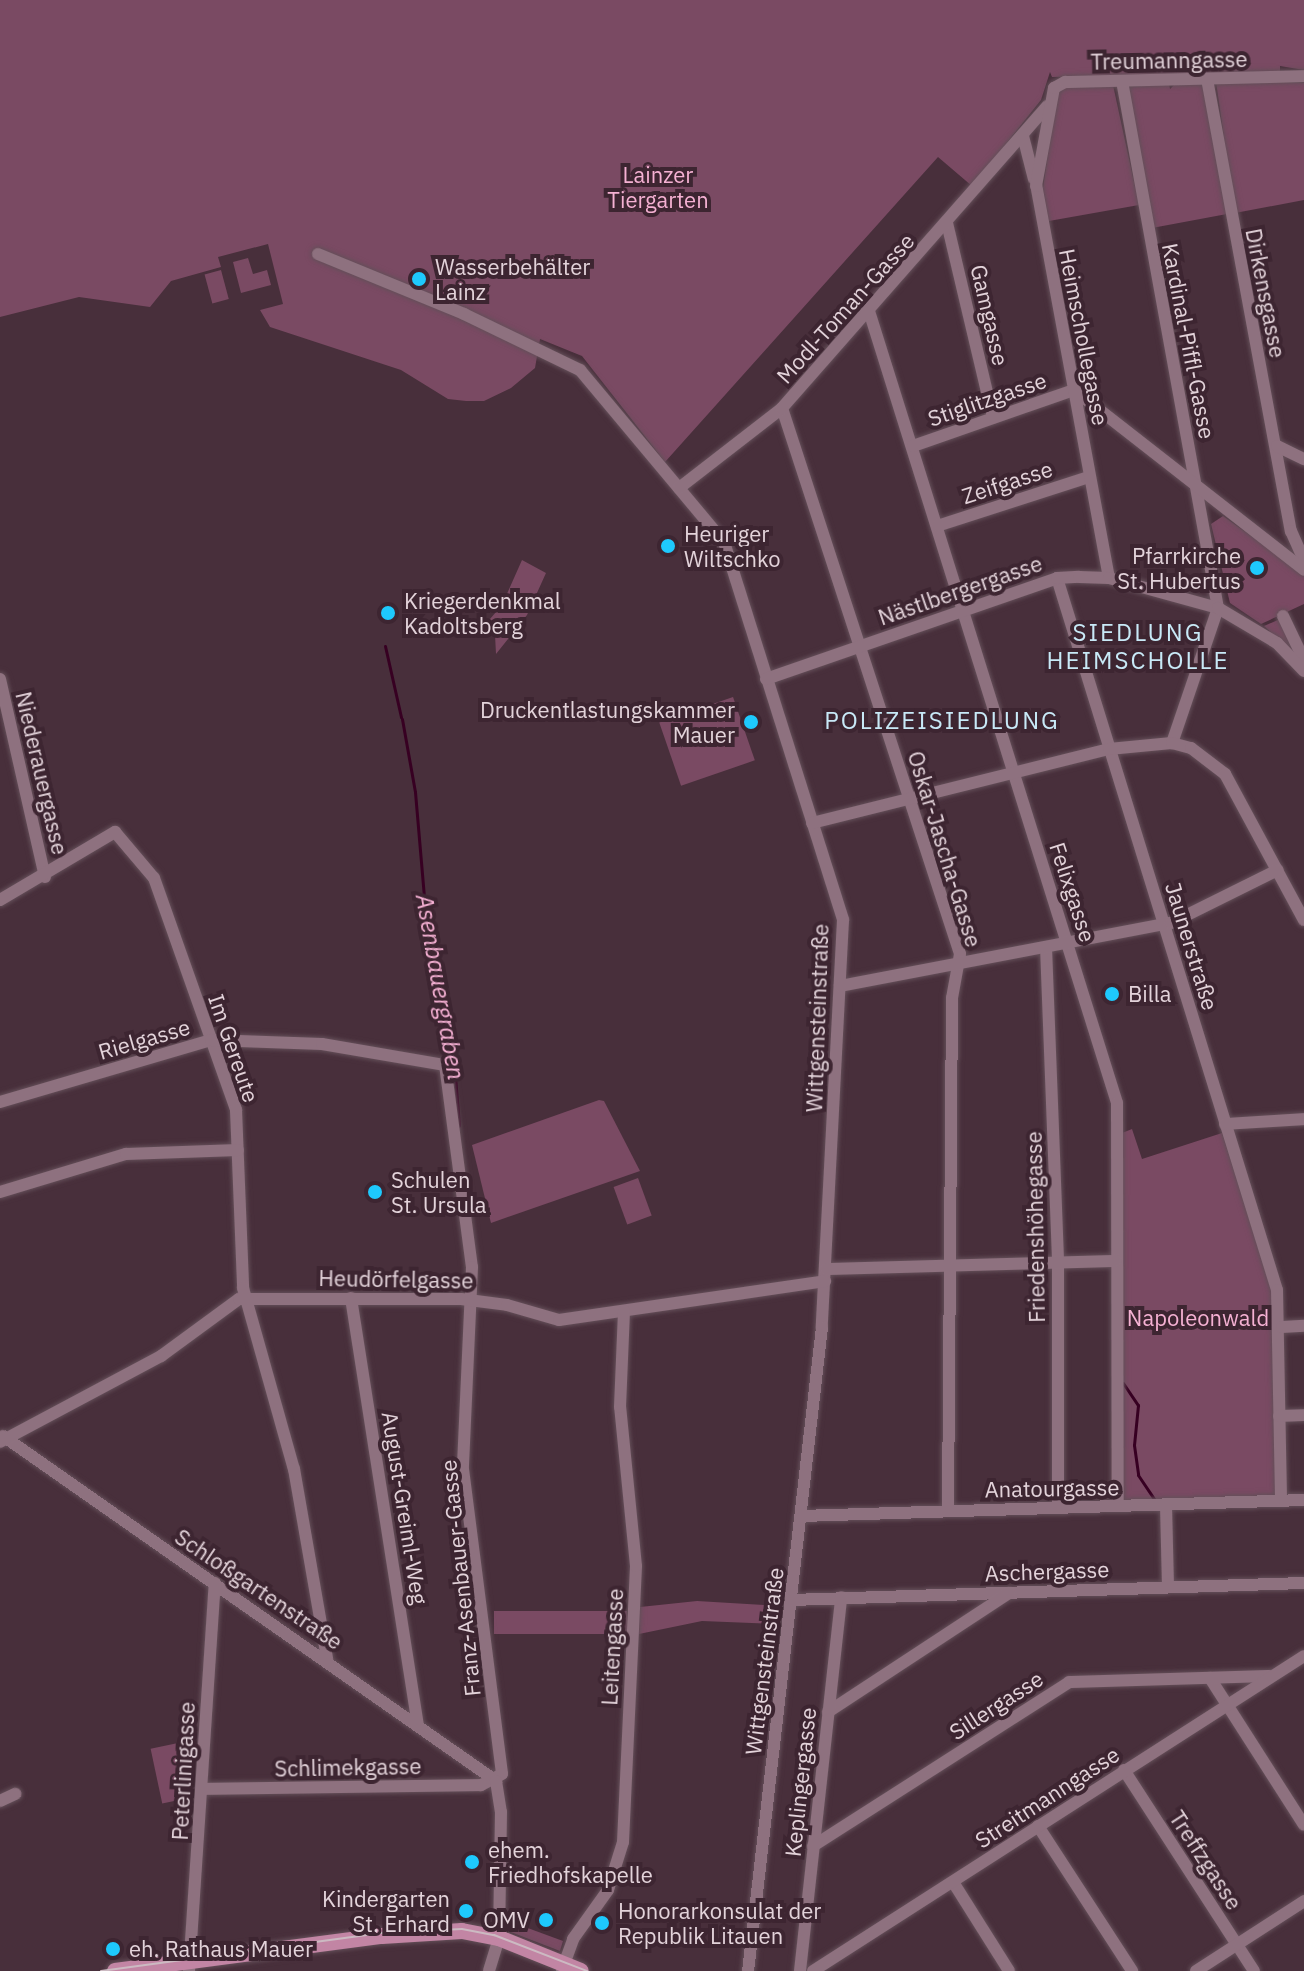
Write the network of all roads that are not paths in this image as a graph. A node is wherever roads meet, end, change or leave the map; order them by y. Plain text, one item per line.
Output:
1 (1304, 76) edge
2 (1207, 79) junction
3 (1122, 81) junction
4 (1049, 104) junction
5 (1023, 136) junction
6 (1036, 186) junction
7 (947, 223) junction
8 (318, 254) dead end
9 (869, 311) junction
10 (1074, 390) junction
11 (782, 408) junction
12 (993, 418) junction
13 (913, 446) junction
14 (1277, 446) junction
15 (1304, 459) edge
16 (1089, 477) junction
17 (1196, 485) junction
18 (679, 488) junction
19 (937, 526) junction
20 (1304, 560) edge
21 (1304, 570) edge
22 (1057, 578) junction
23 (1109, 578) junction
24 (1218, 608) junction
25 (963, 609) junction
26 (1283, 616) dead end
27 (860, 645) junction
28 (1304, 660) edge
29 (1304, 671) edge
30 (0, 679) edge
31 (766, 679) junction
32 (3, 711) edge
33 (1172, 743) junction
34 (1109, 749) junction
35 (1013, 773) junction
36 (909, 800) junction
37 (812, 823) junction
38 (1278, 870) junction
39 (45, 877) junction
40 (0, 900) edge
41 (1304, 920) edge
42 (1165, 924) junction
43 (1068, 942) junction
44 (1046, 947) junction
45 (959, 963) junction
46 (840, 986) junction
47 (211, 1040) junction
48 (445, 1065) joint
49 (0, 1102) edge
50 (1304, 1119) edge
51 (1225, 1124) junction
52 (238, 1150) junction
53 (0, 1192) edge
54 (1116, 1261) junction
55 (1058, 1262) junction
56 (948, 1266) junction
57 (826, 1275) junction
58 (246, 1298) junction
59 (351, 1298) junction
60 (473, 1300) junction
61 (624, 1311) junction
62 (1304, 1326) edge
63 (1282, 1327) junction
64 (1304, 1415) edge
65 (1279, 1416) junction
66 (2, 1438) edge
67 (1304, 1500) edge
68 (1281, 1501) junction
69 (1118, 1505) junction
70 (1166, 1505) junction
71 (1058, 1506) junction
72 (948, 1510) junction
73 (801, 1516) junction
74 (215, 1583) junction
75 (1304, 1583) edge
76 (1168, 1587) junction
77 (1011, 1592) junction
78 (841, 1597) junction
79 (791, 1600) junction
80 (1304, 1656) edge
81 (327, 1659) junction
82 (1272, 1676) junction
83 (1210, 1678) junction
84 (1227, 1705) junction
85 (828, 1712) junction
86 (418, 1725) junction
87 (1124, 1770) junction
88 (494, 1779) junction
89 (202, 1789) junction
90 (15, 1794) dead end
91 (0, 1801) edge
92 (1304, 1825) edge
93 (1038, 1826) junction
94 (813, 1846) junction
95 (953, 1882) junction
96 (1304, 1901) edge
97 (499, 1938) junction
98 (1237, 1944) junction
99 (190, 1966) edge
100 (570, 1968) edge
101 (115, 1971) edge
102 (489, 1971) edge
103 (748, 1971) edge
104 (800, 1971) edge
105 (813, 1971) edge
106 (1009, 1971) edge
107 (1132, 1971) edge
108 (1196, 1971) edge
109 (1254, 1971) edge

1 - 2 street, Treumanngasse
2 - 3 street, Treumanngasse
2 - 14 street, Dirkensgasse
3 - 4 street, Treumanngasse
3 - 17 street, Kardinal-Piffl-Gasse
4 - 5 street, Modl-Toman-Gasse
4 - 6 street, Heimschollegasse
5 - 6 street
5 - 7 street, Modl-Toman-Gasse
6 - 10 street, Heimschollegasse
7 - 9 street, Modl-Toman-Gasse
7 - 12 street, Gamgasse
8 - 18 street, Wittgensteinstraße
9 - 11 street, Modl-Toman-Gasse
9 - 13 street, Felixgasse
10 - 12 street, Stiglitzgasse
10 - 16 street, Heimschollegasse
10 - 17 street
11 - 18 street, Modl-Toman-Gasse
11 - 27 street, Oskar-Jascha-Gasse
12 - 13 street, Stiglitzgasse
13 - 19 street, Felixgasse
14 - 15 street
14 - 20 street, Dirkensgasse
16 - 19 street, Zeifgasse
16 - 23 street, Heimschollegasse
17 - 21 street
17 - 24 street, Kardinal-Piffl-Gasse
18 - 31 street, Wittgensteinstraße
19 - 25 street, Felixgasse
22 - 23 street, Nästlbergergasse
22 - 25 street, Nästlbergergasse
22 - 34 street, Jaunerstraße
23 - 24 street, Nästlbergergasse
24 - 29 street, Nästlbergergasse
24 - 33 street
25 - 27 street, Nästlbergergasse
25 - 35 street, Felixgasse
26 - 28 street
27 - 31 street, Nästlbergergasse
27 - 36 street, Oskar-Jascha-Gasse
30 - 32 street, Niederauergasse
31 - 37 street, Wittgensteinstraße
32 - 39 street, Niederauergasse
33 - 34 street
33 - 38 street
34 - 35 street
34 - 42 street, Jaunerstraße
35 - 36 street
35 - 43 street, Felixgasse
36 - 37 street
36 - 45 street, Oskar-Jascha-Gasse
37 - 46 street, Wittgensteinstraße
38 - 41 street
38 - 42 street
39 - 40 street
39 - 47 street, Im Gereute
42 - 43 street
42 - 51 street, Jaunerstraße
43 - 44 street
43 - 54 street, Felixgasse
44 - 45 street
44 - 55 street, Friedenshöhegasse
45 - 46 street
45 - 56 street, Oskar-Jascha-Gasse
46 - 57 street, Wittgensteinstraße
47 - 48 street, Rielgasse
47 - 49 street, Rielgasse
47 - 52 street, Im Gereute
48 - 60 street, Franz-Asenbauer-Gasse
50 - 51 street
51 - 63 street, Jaunerstraße
52 - 53 street
52 - 58 street, Im Gereute
54 - 55 street, Heudörfelgasse
54 - 69 street, Felixgasse
55 - 56 street, Heudörfelgasse
55 - 71 street, Friedenshöhegasse
56 - 57 street, Heudörfelgasse
56 - 72 street, Oskar-Jascha-Gasse
57 - 61 street, Heudörfelgasse
57 - 73 street, Wittgensteinstraße
58 - 59 street, Heudörfelgasse
58 - 66 street, Heudörfelgasse
58 - 81 street, Im Gereute
59 - 60 street, Heudörfelgasse
59 - 86 street, August-Greiml-Weg
60 - 61 street, Heudörfelgasse
60 - 88 street, Franz-Asenbauer-Gasse
61 - 100 street, Leitengasse
62 - 63 street
63 - 65 street, Jaunerstraße
64 - 65 street
65 - 68 street, Jaunerstraße
66 - 74 street, Schloßgartenstraße
67 - 68 street, Anatourgasse
68 - 70 street, Anatourgasse
69 - 70 street, Anatourgasse
69 - 71 street, Anatourgasse
70 - 76 street
71 - 72 street, Anatourgasse
72 - 73 street, Anatourgasse
73 - 79 street, Wittgensteinstraße
74 - 81 street, Schloßgartenstraße
74 - 89 street, Peterlinigasse
75 - 76 street, Aschergasse
76 - 77 street, Aschergasse
77 - 78 street, Aschergasse
77 - 85 street
78 - 79 street, Aschergasse
78 - 85 street, Keplingergasse
79 - 103 street, Wittgensteinstraße
80 - 82 street, Streitmanngasse
81 - 86 street, Schloßgartenstraße
82 - 83 street, Sillergasse
82 - 84 street, Streitmanngasse
83 - 84 street
83 - 94 street, Sillergasse
84 - 87 street, Streitmanngasse
84 - 92 street
85 - 94 street, Keplingergasse
86 - 88 street, Schloßgartenstraße
87 - 93 street, Streitmanngasse
87 - 98 street, Treffzgasse
88 - 89 street, Schlimekgasse
88 - 97 street, Franz-Asenbauer-Gasse
89 - 99 street, Peterlinigasse
90 - 91 street
93 - 95 street, Streitmanngasse
93 - 107 street
94 - 104 street, Keplingergasse
95 - 105 street, Streitmanngasse
95 - 106 street
96 - 98 street
97 - 99 main road
97 - 100 main road
97 - 102 street, Franz-Asenbauer-Gasse
98 - 108 street
98 - 109 street, Treffzgasse
99 - 101 main road

